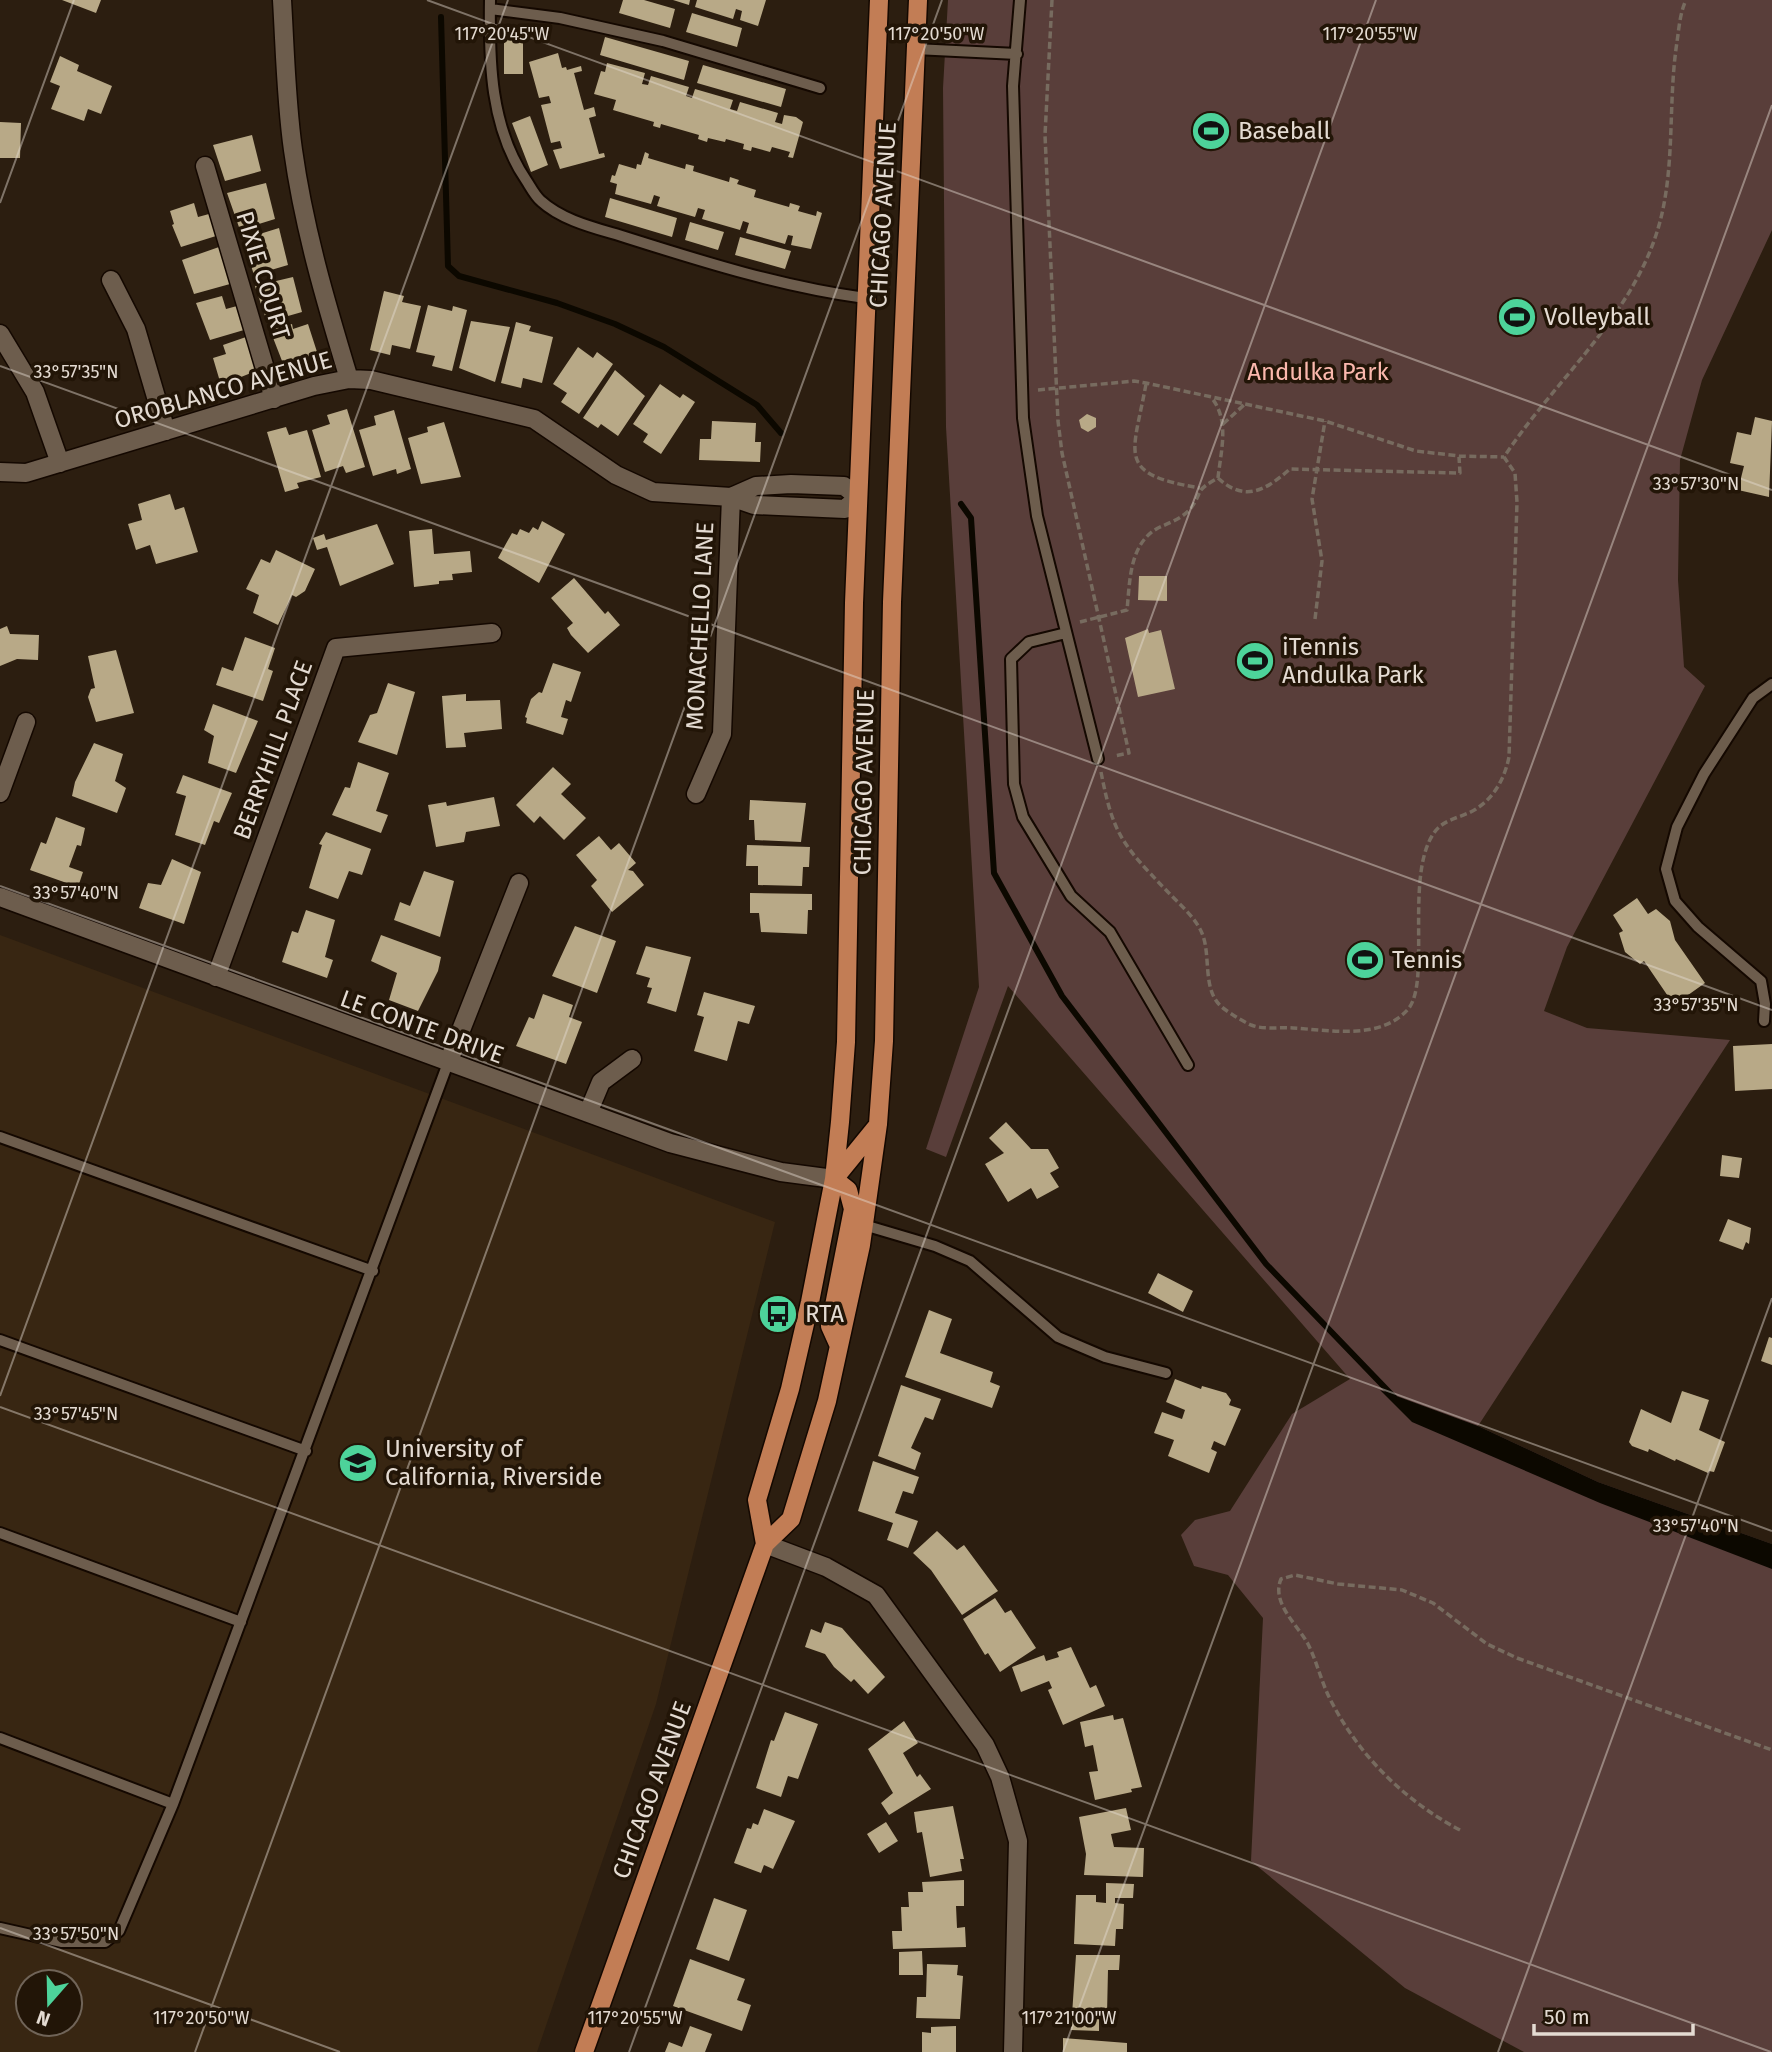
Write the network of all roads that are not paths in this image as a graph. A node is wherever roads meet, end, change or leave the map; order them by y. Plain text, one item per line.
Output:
1 (282, 0) edge
2 (879, 0) edge
3 (918, 0) edge
4 (1020, 0) edge
5 (490, 4) edge
6 (915, 49) junction
7 (1017, 54) junction
8 (820, 88) dead end
9 (205, 166) dead end
10 (111, 280) dead end
11 (865, 298) junction
12 (0, 334) edge
13 (349, 379) junction
14 (274, 398) junction
15 (166, 431) junction
16 (60, 463) junction
17 (0, 472) edge
18 (730, 497) junction
19 (859, 498) junction
20 (1065, 629) junction
21 (492, 633) dead end
22 (1772, 684) edge
23 (26, 722) dead end
24 (1098, 759) road end
25 (0, 793) edge
26 (696, 794) dead end
27 (519, 884) dead end
28 (0, 897) edge
29 (216, 977) junction
30 (1764, 1021) dead end
31 (632, 1059) dead end
32 (448, 1063) junction
33 (1188, 1065) dead end
34 (588, 1113) junction
35 (878, 1124) junction
36 (0, 1137) edge
37 (834, 1179) junction
38 (864, 1226) junction
39 (373, 1271) junction
40 (0, 1340) edge
41 (839, 1346) junction
42 (1166, 1373) dead end
43 (306, 1451) junction
44 (0, 1533) edge
45 (765, 1544) junction
46 (242, 1622) junction
47 (0, 1738) edge
48 (173, 1804) junction
49 (0, 1928) edge
50 (584, 2052) edge
51 (1013, 2052) edge

1 - 13 street
2 - 11 main road, CHICAGO AVENUE
3 - 6 main road, CHICAGO AVENUE
4 - 7 lane
5 - 8 lane
5 - 11 lane
6 - 7 lane
6 - 35 main road, CHICAGO AVENUE
7 - 20 lane
9 - 14 street, PIXIE COURT
10 - 15 street
11 - 19 main road, CHICAGO AVENUE
12 - 16 street
13 - 14 street, OROBLANCO AVENUE
13 - 18 street, OROBLANCO AVENUE
14 - 15 street, OROBLANCO AVENUE
15 - 16 street, OROBLANCO AVENUE
16 - 17 street, OROBLANCO AVENUE
18 - 19 street, OROBLANCO AVENUE
18 - 26 street, MONACHELLO LANE
19 - 37 main road, CHICAGO AVENUE
20 - 24 lane
20 - 33 lane
21 - 29 street, BERRYHILL PLACE
22 - 30 lane
23 - 25 street
27 - 32 street
28 - 29 street, LE CONTE DRIVE
29 - 32 street, LE CONTE DRIVE
31 - 34 street
32 - 34 street, LE CONTE DRIVE
32 - 39 lane
34 - 37 street, LE CONTE DRIVE
35 - 37 main road
35 - 38 main road, CHICAGO AVENUE
36 - 39 lane
37 - 41 main road
37 - 45 main road, CHICAGO AVENUE
38 - 41 main road, CHICAGO AVENUE
38 - 42 lane
39 - 43 lane
40 - 43 lane
41 - 45 main road, CHICAGO AVENUE
43 - 46 lane
44 - 46 lane
45 - 50 main road, CHICAGO AVENUE
45 - 51 street
46 - 48 lane
47 - 48 lane
48 - 49 lane

